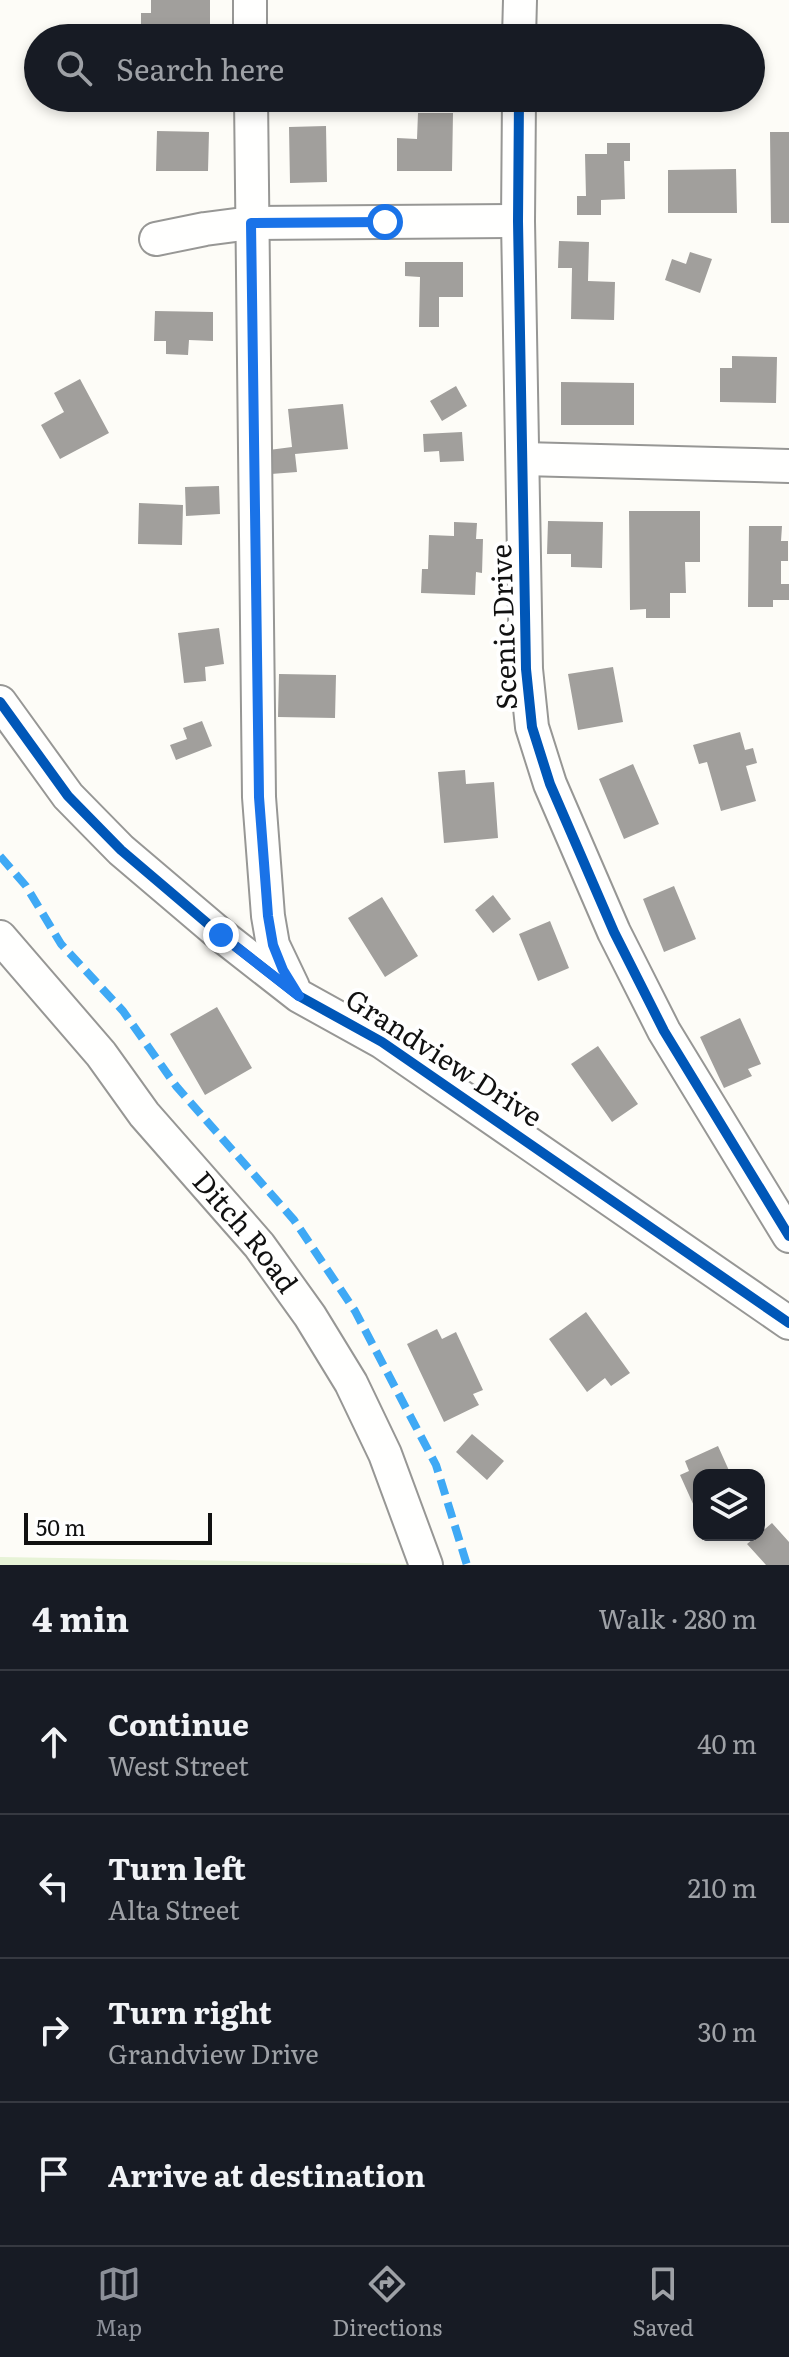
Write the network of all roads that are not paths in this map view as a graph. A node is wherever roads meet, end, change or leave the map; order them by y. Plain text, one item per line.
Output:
1 (250, 0) edge
2 (520, 0) edge
3 (250, 24) edge
4 (519, 24) edge
5 (251, 112) edge
6 (519, 112) edge
7 (518, 221) junction
8 (251, 223) junction
9 (156, 239) dead end
10 (523, 459) junction
11 (789, 466) edge
12 (0, 702) edge
13 (0, 937) edge
14 (299, 996) junction
15 (789, 1236) edge
16 (789, 1323) edge
17 (426, 1565) edge

1 - 3 street
2 - 4 street
5 - 8 street
6 - 7 street, Scenic Drive
7 - 8 street
7 - 10 street, Scenic Drive
8 - 9 street
8 - 14 street
10 - 11 street
10 - 15 street, Scenic Drive
12 - 14 street, Grandview Drive
13 - 17 street, Ditch Road
14 - 16 street, Grandview Drive

